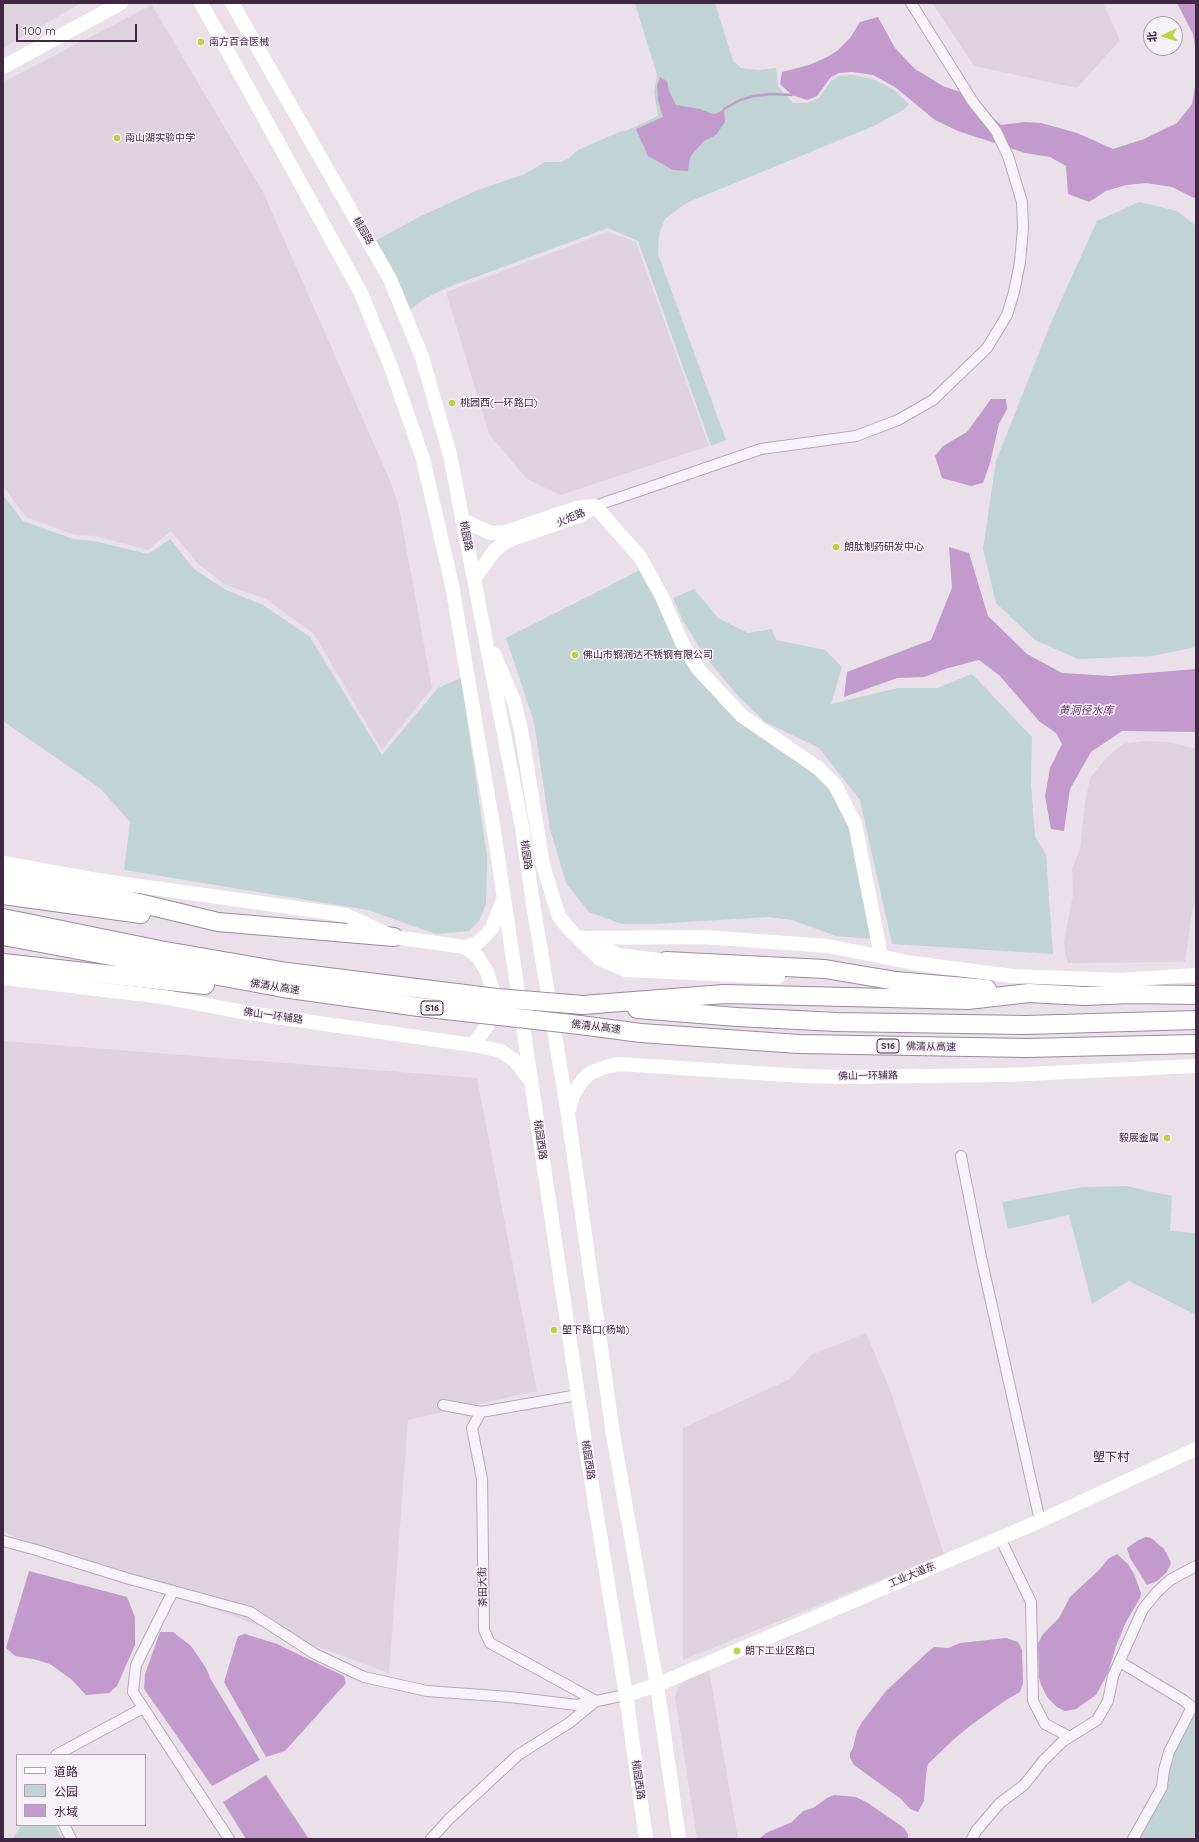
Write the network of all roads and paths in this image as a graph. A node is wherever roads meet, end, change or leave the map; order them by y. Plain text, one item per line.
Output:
1 (103, 3) edge
2 (121, 3) edge
3 (201, 3) edge
4 (232, 3) edge
5 (244, 3) edge
6 (911, 3) edge
7 (242, 20) junction
8 (3, 58) edge
9 (3, 67) edge
10 (595, 506) junction
11 (462, 520) junction
12 (474, 579) junction
13 (484, 632) junction
14 (3, 863) edge
15 (3, 877) edge
16 (3, 895) edge
17 (504, 897) junction
18 (3, 918) edge
19 (218, 922) junction
20 (3, 936) edge
21 (394, 936) junction
22 (580, 938) junction
23 (465, 947) junction
24 (881, 956) junction
25 (666, 961) joint
26 (3, 963) edge
27 (1196, 976) edge
28 (778, 977) joint
29 (3, 978) edge
30 (285, 980) junction
31 (896, 981) junction
32 (266, 986) junction
33 (1029, 994) junction
34 (1191, 995) edge
35 (583, 1005) junction
36 (1196, 1020) edge
37 (1196, 1044) edge
38 (472, 1045) junction
39 (1196, 1066) edge
40 (531, 1081) junction
41 (568, 1114) junction
42 (961, 1156) dead end
43 (578, 1395) junction
44 (443, 1405) dead end
45 (481, 1412) junction
46 (1196, 1449) edge
47 (1040, 1521) junction
48 (1000, 1538) junction
49 (3, 1541) edge
50 (1196, 1566) edge
51 (173, 1591) junction
52 (1120, 1662) junction
53 (657, 1685) junction
54 (626, 1695) junction
55 (596, 1701) junction
56 (143, 1708) junction
57 (1070, 1736) junction
58 (58, 1754) edge
59 (64, 1826) edge
60 (71, 1839) edge
61 (229, 1839) edge
62 (431, 1839) edge
63 (646, 1839) edge
64 (679, 1839) edge
65 (972, 1839) edge
66 (1133, 1839) edge

1 - 8 main road
2 - 9 main road
3 - 17 main road
4 - 7 main road, 桃园路
5 - 7 main road
6 - 10 street
7 - 11 main road, 桃园路
10 - 11 main road, 火炬路
10 - 12 main road, 火炬路
10 - 24 main road
11 - 12 main road, 桃园路
12 - 13 main road, 桃园路
13 - 22 main road
13 - 41 main road, 桃园路
14 - 21 main road
15 - 19 highway
16 - 19 highway
17 - 23 main road
17 - 40 main road
18 - 30 highway, 佛清从高速 / S16
19 - 21 highway
20 - 32 highway, 佛清从高速 / S16
21 - 23 main road
22 - 24 main road
22 - 25 main road
22 - 28 main road
23 - 38 main road
24 - 27 main road
25 - 31 highway
26 - 32 highway
28 - 31 highway
29 - 38 main road, 佛山一环辅路
30 - 32 highway, 佛清从高速 / S16
30 - 35 highway, 佛清从高速 / S16, bridge
30 - 37 highway, 佛清从高速 / S16, bridge
31 - 33 highway
33 - 34 highway
33 - 35 highway
35 - 36 highway, 佛清从高速 / S16
38 - 40 main road, 佛山一环辅路
39 - 41 main road, 佛山一环辅路
40 - 43 main road, 桃园西路
41 - 53 main road
42 - 47 street
43 - 45 street
43 - 54 main road, 桃园西路
44 - 45 street
45 - 55 street, 茶田大街
46 - 47 main road, 工业大道东
47 - 48 main road, 工业大道东
48 - 53 main road, 工业大道东
48 - 57 street
49 - 51 street
50 - 52 street
51 - 55 street
51 - 56 street
52 - 57 street
52 - 66 street
53 - 54 main road, 工业大道东
53 - 64 main road
54 - 55 street
54 - 63 main road, 桃园西路
55 - 62 street
56 - 58 street
56 - 61 street
57 - 65 street
59 - 60 street

